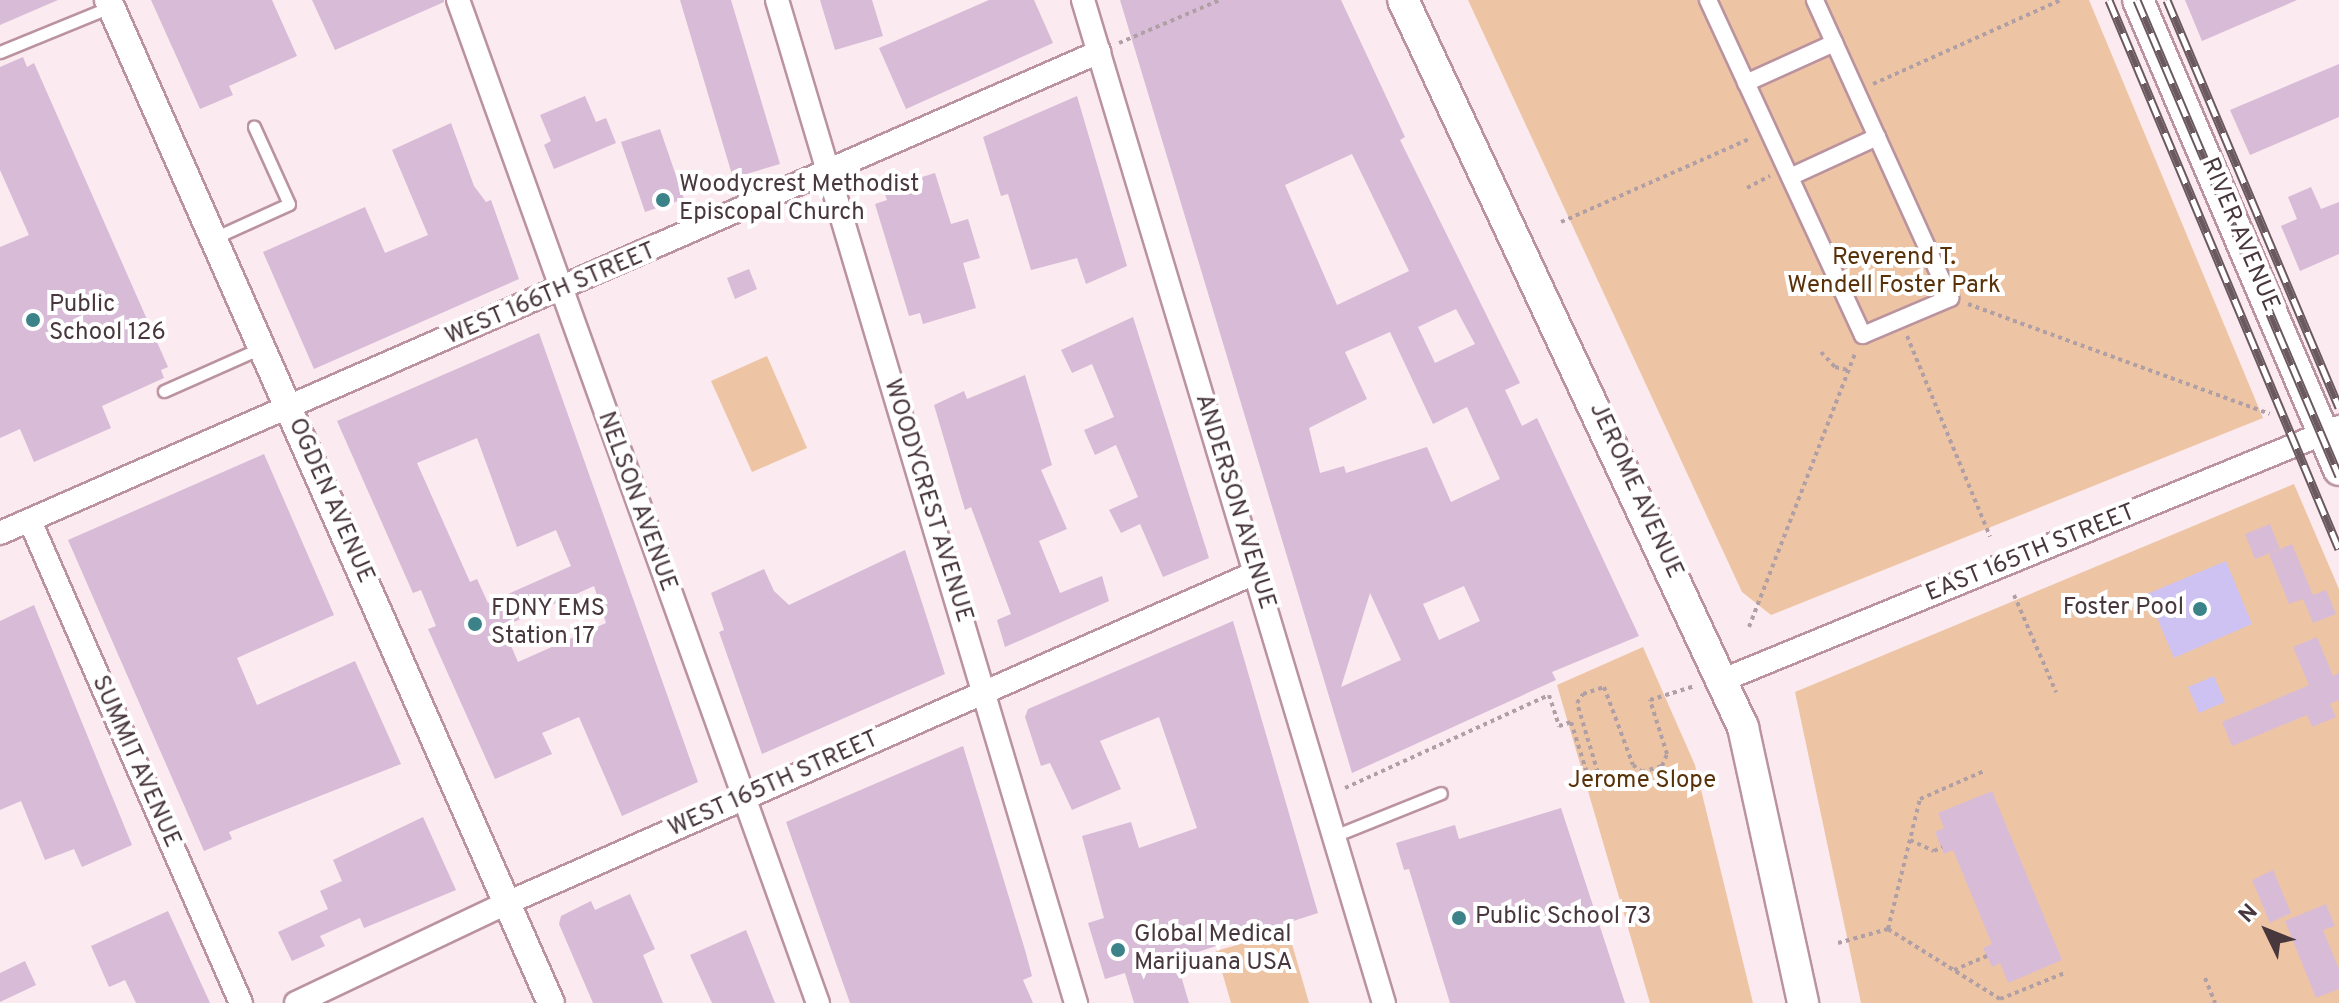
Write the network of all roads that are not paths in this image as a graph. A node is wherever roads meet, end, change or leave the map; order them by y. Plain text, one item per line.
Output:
1 (458, 0) edge
2 (777, 0) edge
3 (1083, 0) edge
4 (1403, 0) edge
5 (1708, 0) edge
6 (1815, 0) edge
7 (2138, 0) edge
8 (109, 3) edge
9 (1834, 43) junction
10 (0, 52) edge
11 (1099, 52) junction
12 (1746, 83) junction
13 (254, 127) dead end
14 (1877, 137) junction
15 (829, 174) junction
16 (1790, 177) junction
17 (213, 239) junction
18 (561, 292) junction
19 (262, 348) junction
20 (164, 391) dead end
21 (289, 409) junction
22 (2331, 430) edge
23 (2339, 470) edge
24 (30, 521) junction
25 (0, 533) edge
26 (1255, 573) junction
27 (1723, 680) junction
28 (984, 693) junction
29 (1441, 793) dead end
30 (743, 799) junction
31 (1334, 836) junction
32 (507, 903) junction
33 (241, 1003) edge
34 (296, 1003) edge
35 (551, 1003) edge
36 (818, 1003) edge
37 (1076, 1003) edge
38 (1384, 1003) edge
39 (1803, 1003) edge

1 - 18 street, NELSON AVENUE
2 - 15 street, WOODYCREST AVENUE
3 - 11 street, ANDERSON AVENUE
4 - 27 main road, JEROME AVENUE
5 - 12 street
6 - 9 street
7 - 22 main road, RIVER AVENUE
8 - 10 lane
8 - 17 street, OGDEN AVENUE
9 - 12 street
9 - 14 street
11 - 15 street, WEST 166TH STREET
11 - 26 street, ANDERSON AVENUE
12 - 16 street
13 - 17 lane
14 - 16 street
14 - 16 street
15 - 18 street, WEST 166TH STREET
15 - 28 street, WOODYCREST AVENUE
17 - 19 street, OGDEN AVENUE
18 - 21 street, WEST 166TH STREET
18 - 30 street, NELSON AVENUE
19 - 20 lane
19 - 21 street, OGDEN AVENUE
21 - 24 street, WEST 166TH STREET
21 - 32 street, OGDEN AVENUE
22 - 23 main road, RIVER AVENUE
22 - 27 street, EAST 165TH STREET
24 - 25 street, WEST 166TH STREET
24 - 33 street, SUMMIT AVENUE
26 - 28 street, WEST 165TH STREET
26 - 31 street, ANDERSON AVENUE
27 - 39 main road, JEROME AVENUE
28 - 30 street, WEST 165TH STREET
28 - 37 street, WOODYCREST AVENUE
29 - 31 lane
30 - 32 street, WEST 165TH STREET
30 - 36 street, NELSON AVENUE
31 - 38 street, ANDERSON AVENUE
32 - 34 street, WEST 165TH STREET
32 - 35 street, OGDEN AVENUE

